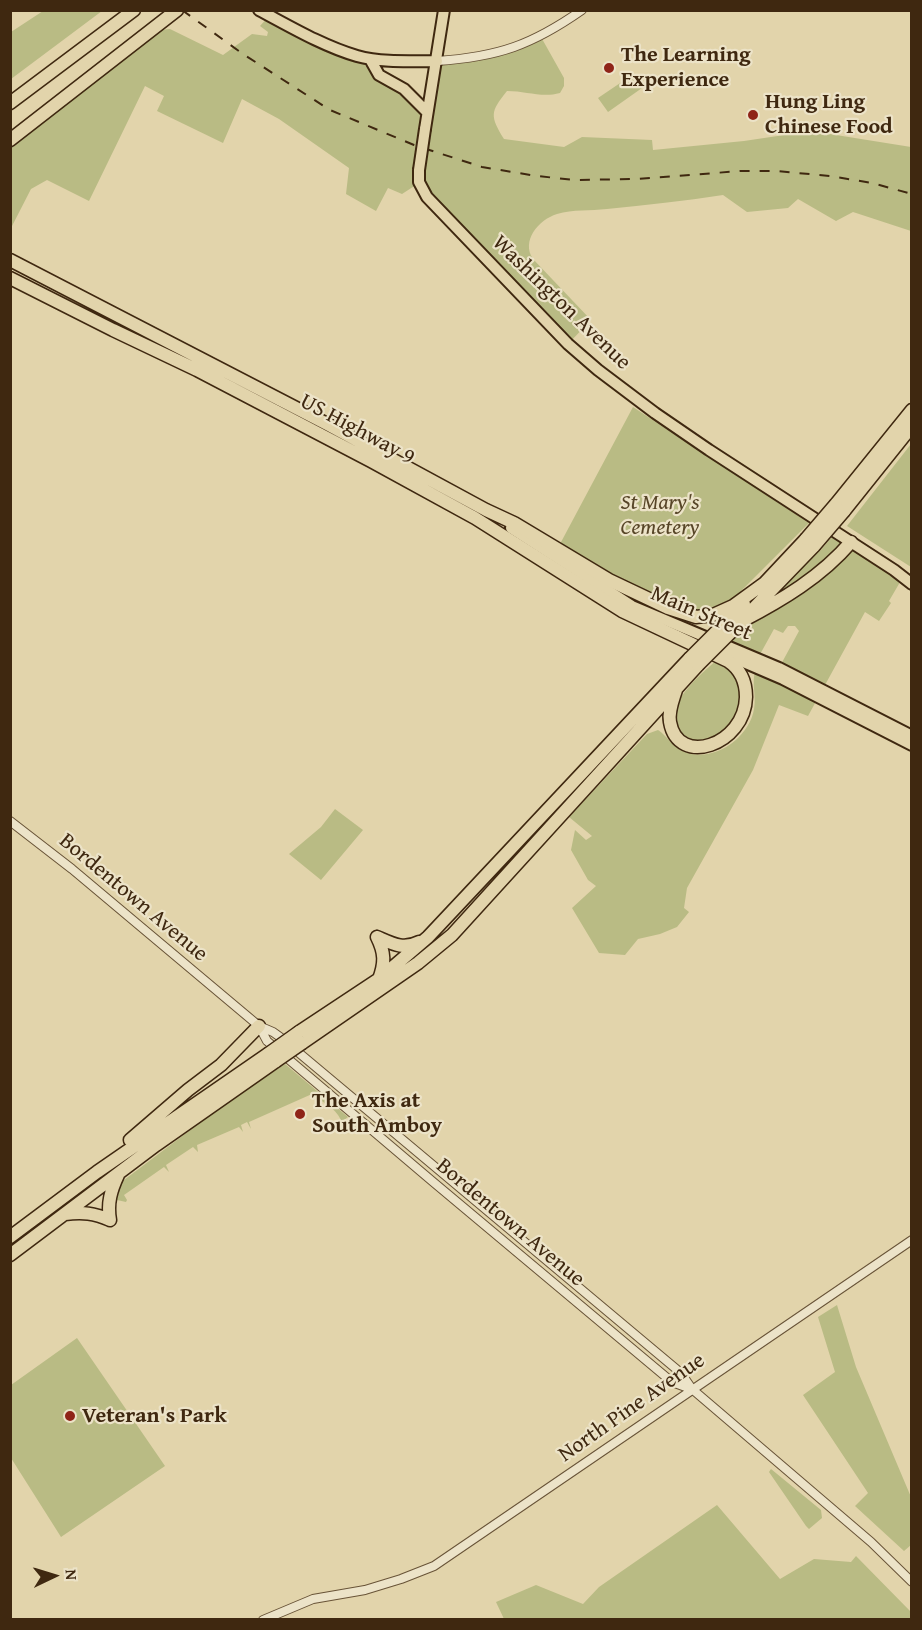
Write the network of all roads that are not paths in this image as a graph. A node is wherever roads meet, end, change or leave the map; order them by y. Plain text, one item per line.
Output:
1 (177, 10) edge
2 (259, 10) edge
3 (444, 10) edge
4 (582, 10) edge
5 (130, 13) edge
6 (370, 59) junction
7 (437, 61) junction
8 (10, 103) edge
9 (427, 112) junction
10 (10, 140) edge
11 (10, 260) edge
12 (10, 278) edge
13 (911, 410) edge
14 (912, 426) edge
15 (886, 449) junction
16 (486, 510) junction
17 (810, 542) junction
18 (850, 542) junction
19 (766, 582) junction
20 (912, 584) edge
21 (742, 621) junction
22 (726, 630) junction
23 (675, 636) junction
24 (694, 662) junction
25 (785, 676) junction
26 (676, 690) junction
27 (816, 691) junction
28 (912, 736) edge
29 (912, 745) edge
30 (10, 821) edge
31 (428, 937) junction
32 (379, 979) junction
33 (260, 1026) junction
34 (301, 1037) junction
35 (272, 1057) junction
36 (322, 1072) junction
37 (313, 1078) junction
38 (97, 1172) junction
39 (120, 1173) junction
40 (63, 1214) junction
41 (10, 1237) edge
42 (912, 1240) edge
43 (10, 1255) edge
44 (692, 1389) junction
45 (912, 1582) edge
46 (263, 1620) edge

1 - 10 highway
2 - 6 main road
3 - 7 main road
4 - 7 street
5 - 8 highway
6 - 7 main road
6 - 9 main road
7 - 9 main road, Washington Avenue
9 - 18 main road, Washington Avenue, bridge
11 - 16 highway, US Highway 9
12 - 23 highway, US Highway 9
13 - 15 highway
14 - 15 highway
15 - 17 highway, bridge
16 - 19 highway, US Highway 9
16 - 25 main road, Main Street
17 - 19 highway
17 - 21 highway
18 - 20 main road, Washington Avenue
18 - 21 highway
19 - 22 highway
21 - 22 highway
22 - 24 highway, bridge
23 - 25 main road, Main Street
23 - 26 highway, US Highway 9
24 - 26 highway
24 - 31 highway
25 - 27 main road, Main Street
26 - 34 highway
27 - 28 main road, Main Street
27 - 29 main road, Main Street
30 - 33 street, Bordentown Avenue
31 - 32 highway
31 - 32 highway
32 - 34 highway
33 - 36 street, Bordentown Avenue
33 - 37 street, Bordentown Avenue
33 - 38 highway
34 - 35 highway, bridge
35 - 38 highway
35 - 39 highway
36 - 37 street
36 - 44 street, Bordentown Avenue
37 - 44 street, Bordentown Avenue
38 - 41 highway
39 - 40 highway
39 - 40 highway
40 - 43 highway
42 - 44 street, North Pine Avenue
44 - 45 street, Bordentown Avenue
44 - 46 street, North Pine Avenue

